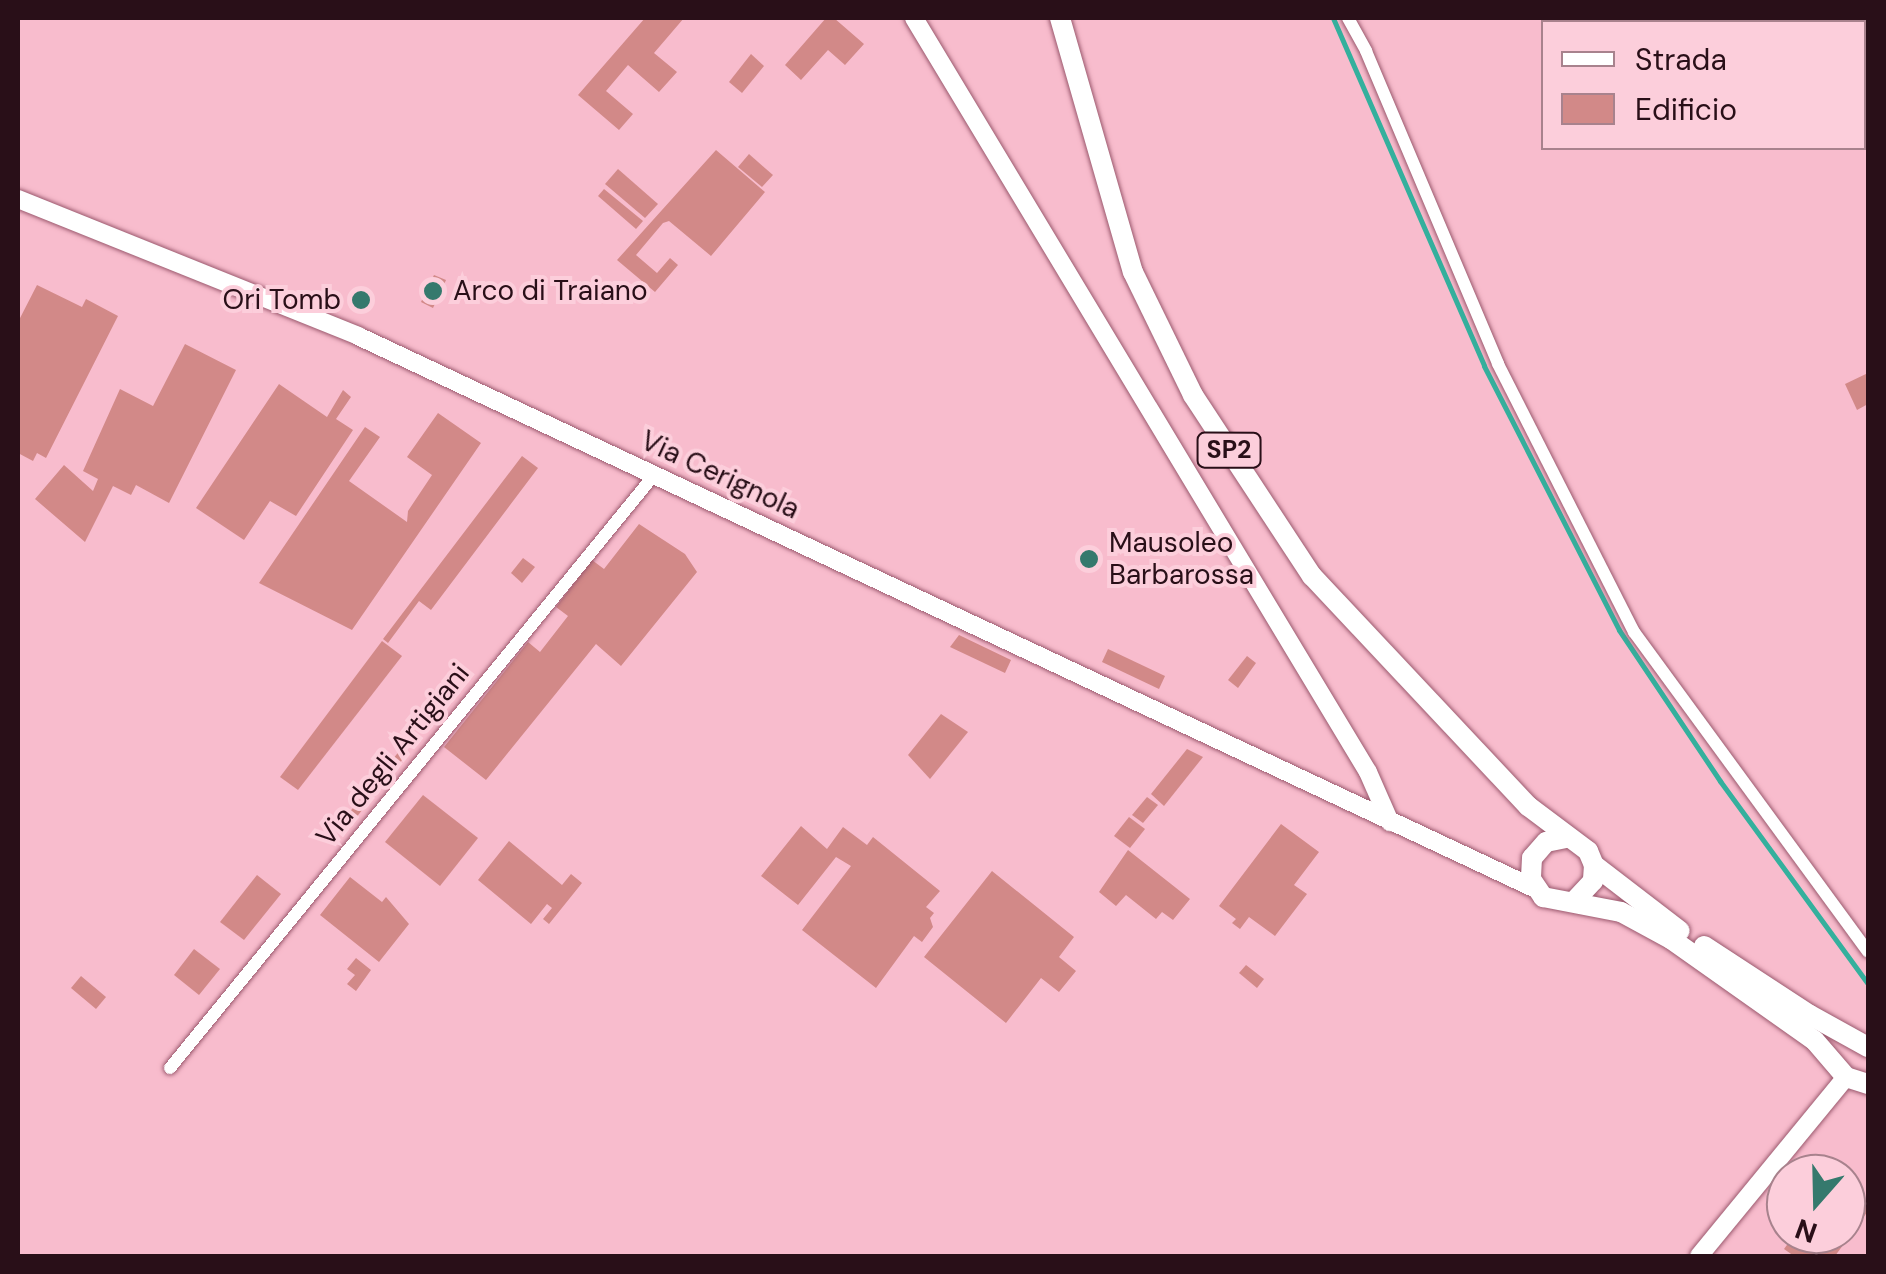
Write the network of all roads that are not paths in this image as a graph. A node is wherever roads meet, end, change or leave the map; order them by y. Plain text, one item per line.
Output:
1 (914, 18) edge
2 (1060, 18) edge
3 (1348, 18) edge
4 (18, 199) edge
5 (655, 474) junction
6 (1528, 806) junction
7 (1390, 822) junction
8 (1566, 838) junction
9 (1534, 853) junction
10 (1594, 865) junction
11 (1491, 868) junction
12 (1536, 890) junction
13 (1575, 900) junction
14 (1868, 952) edge
15 (1868, 1047) edge
16 (170, 1068) dead end
17 (1846, 1077) junction
18 (1868, 1084) edge
19 (1699, 1256) edge

1 - 7 street
2 - 6 main road, SP2
3 - 14 street
4 - 5 street, Via Cerignola
5 - 7 street, Via Cerignola
5 - 16 street, Via degli Artigiani
6 - 8 main road, SP2
6 - 9 main road
7 - 11 street, Via Cerignola
8 - 9 main road
8 - 10 main road, SP2
9 - 11 street
9 - 12 main road
10 - 13 main road
10 - 15 main road, SP2
11 - 12 street, Via Cerignola
12 - 13 main road
13 - 17 main road
17 - 18 main road
17 - 19 street

